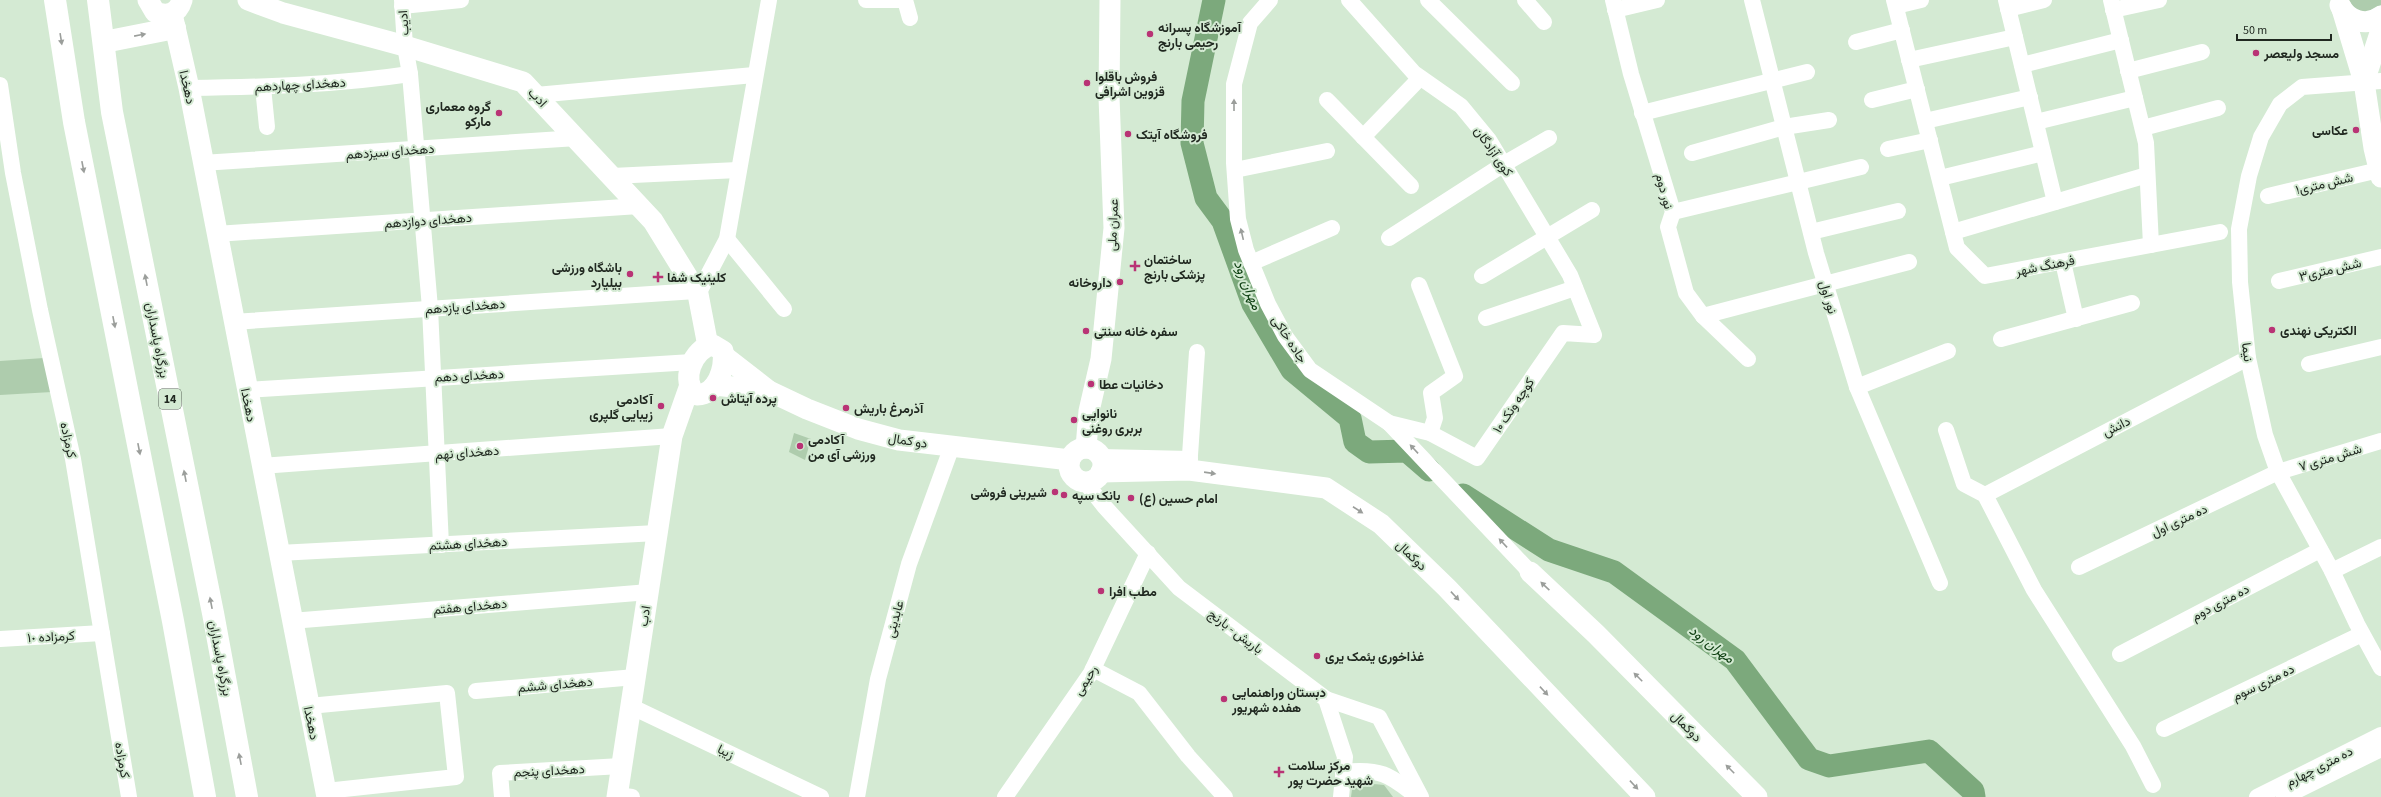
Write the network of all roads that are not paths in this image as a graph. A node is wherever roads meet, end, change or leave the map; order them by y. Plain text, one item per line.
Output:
1 (55, 0) edge
2 (98, 0) edge
3 (148, 0) edge
4 (248, 0) edge
5 (461, 0) edge
6 (769, 0) edge
7 (866, 0) edge
8 (901, 0) edge
9 (905, 0) edge
10 (1110, 0) edge
11 (1270, 0) edge
12 (1350, 0) edge
13 (1428, 0) edge
14 (1525, 0) edge
15 (1656, 0) edge
16 (1752, 0) edge
17 (1922, 0) edge
18 (2044, 0) edge
19 (2159, 0) edge
20 (402, 3) edge
21 (1895, 3) edge
22 (2339, 3) edge
23 (2007, 4) edge
24 (1614, 5) edge
25 (2112, 5) edge
26 (176, 14) edge
27 (2381, 16) edge
28 (910, 18) dead end
29 (1544, 22) dead end
30 (1902, 30) junction
31 (2381, 30) edge
32 (2015, 37) junction
33 (2120, 40) junction
34 (104, 42) junction
35 (1856, 42) dead end
36 (405, 46) junction
37 (2202, 52) dead end
38 (1909, 60) junction
39 (2022, 65) junction
40 (2128, 71) junction
41 (1807, 72) dead end
42 (410, 74) junction
43 (754, 75) junction
44 (1420, 78) junction
45 (1772, 81) junction
46 (2372, 82) edge
47 (1512, 83) dead end
48 (264, 87) junction
49 (189, 88) junction
50 (1917, 88) junction
51 (536, 95) junction
52 (1, 96) edge
53 (2030, 97) junction
54 (2135, 98) junction
55 (1327, 100) dead end
56 (1872, 100) dead end
57 (2218, 108) dead end
58 (1642, 113) junction
59 (1829, 120) dead end
60 (1925, 121) junction
61 (2036, 122) junction
62 (267, 127) dead end
63 (1784, 128) junction
64 (2143, 128) junction
65 (1363, 137) junction
66 (577, 138) junction
67 (1549, 138) dead end
68 (1930, 140) junction
69 (415, 150) junction
70 (1888, 150) dead end
71 (1327, 151) dead end
72 (1692, 152) dead end
73 (2043, 153) junction
74 (6, 162) edge
75 (202, 163) junction
76 (1504, 164) junction
77 (1861, 166) dead end
78 (738, 170) junction
79 (1235, 170) junction
80 (2380, 174) edge
81 (2148, 175) junction
82 (612, 176) junction
83 (1940, 178) junction
84 (1798, 181) junction
85 (1411, 186) dead end
86 (2268, 196) dead end
87 (2056, 202) junction
88 (639, 206) junction
89 (1592, 210) dead end
90 (1898, 211) dead end
91 (1673, 212) junction
92 (421, 220) junction
93 (1332, 228) dead end
94 (1811, 232) junction
95 (1953, 232) junction
96 (2220, 232) dead end
97 (216, 234) junction
98 (1547, 237) junction
99 (1389, 238) dead end
100 (727, 239) junction
101 (2150, 246) junction
102 (2381, 257) edge
103 (1908, 262) dead end
104 (2063, 262) junction
105 (1251, 263) junction
106 (1482, 276) dead end
107 (2279, 281) dead end
108 (1825, 283) junction
109 (1419, 285) dead end
110 (1575, 288) junction
111 (697, 293) junction
112 (2132, 303) dead end
113 (430, 308) junction
114 (784, 309) dead end
115 (1703, 316) junction
116 (1486, 318) dead end
117 (2076, 319) junction
118 (233, 322) junction
119 (1594, 335) joint
120 (2001, 339) dead end
121 (2381, 347) edge
122 (716, 351) junction
123 (1948, 351) dead end
124 (1197, 352) dead end
125 (2248, 358) junction
126 (1748, 360) dead end
127 (692, 362) junction
128 (2309, 364) dead end
129 (433, 377) junction
130 (1857, 387) junction
131 (702, 388) junction
132 (246, 390) junction
133 (770, 391) junction
134 (1389, 423) junction
135 (1946, 430) dead end
136 (1430, 433) junction
137 (672, 436) junction
138 (2381, 441) edge
139 (952, 446) junction
140 (436, 455) junction
141 (1085, 465) junction
142 (1190, 465) junction
143 (261, 466) junction
144 (2278, 472) junction
145 (1985, 495) junction
146 (657, 533) junction
147 (441, 544) junction
148 (2381, 547) edge
149 (2320, 550) junction
150 (279, 553) junction
151 (1148, 554) junction
152 (2079, 567) dead end
153 (2332, 571) junction
154 (1530, 572) joint
155 (1940, 582) dead end
156 (649, 592) junction
157 (291, 621) junction
158 (102, 633) junction
159 (2362, 634) junction
160 (0, 639) edge
161 (2376, 646) edge
162 (2120, 654) dead end
163 (2381, 668) edge
164 (1093, 669) junction
165 (635, 677) junction
166 (476, 691) dead end
167 (1326, 699) junction
168 (308, 706) junction
169 (630, 706) junction
170 (2164, 729) dead end
171 (2381, 735) edge
172 (2381, 749) edge
173 (621, 766) junction
174 (1343, 772) junction
175 (2153, 785) dead end
176 (326, 794) edge
177 (622, 796) edge
178 (129, 797) edge
179 (205, 797) edge
180 (247, 797) edge
181 (502, 797) edge
182 (821, 797) edge
183 (857, 797) edge
184 (1005, 797) edge
185 (1225, 797) edge
186 (1341, 797) edge
187 (1417, 797) edge
188 (1421, 797) edge
189 (1645, 797) edge
190 (1757, 797) edge
191 (2257, 797) edge
192 (2284, 797) edge

1 -> 179 highway
2 - 34 highway, بزرگراه پاسداران / 14
3 - 26 main road
4 - 36 main road, ادب
5 - 20 street
6 - 43 street
7 - 8 street
9 - 28 street
10 - 141 main road, عمران ملی
79 -> 11 street, جاده خاکی
12 - 44 street, کوی آزادگان
13 - 47 street
14 - 29 street
15 - 24 street
16 - 45 street, نور اول
17 - 21 street
18 - 23 street
19 - 25 street
20 - 36 street, ادیب
21 - 30 street, فرهنگ شهر
22 - 27 main road
22 - 46 main road
23 - 32 street
24 - 58 street, نور دوم
25 - 33 street
34 -> 26 highway
26 - 49 main road, دهخدا
30 - 35 street
30 - 38 street, فرهنگ شهر
31 - 46 main road
32 - 38 street
32 - 39 street
33 - 39 street
33 - 40 street
180 -> 34 highway, بزرگراه پاسداران / 14
36 - 42 street, ادیب
36 - 51 main road, ادب
37 - 40 street
38 - 50 street, فرهنگ شهر
39 - 53 street
40 - 54 street
41 - 45 street
42 - 48 street, دهخدای چهاردهم
42 - 69 street, ادیب
43 - 51 street
43 - 78 street
44 - 65 street
44 - 76 street, کوی آزادگان
45 - 58 street
45 - 63 street, نور اول
46 - 80 main road
46 - 125 street, نیما
48 - 49 street, دهخدای چهاردهم
48 - 62 street
49 - 75 main road, دهخدا
50 - 56 street
50 - 60 street, فرهنگ شهر
51 - 66 main road, ادب
52 - 74 street, کرمزاده
53 - 60 street
53 - 61 street
54 - 61 street
54 - 64 street
55 - 65 street
57 - 64 street
58 - 91 street, نور دوم
59 - 63 street
60 - 68 street, فرهنگ شهر
61 - 73 street
63 - 72 street
63 - 84 street, نور اول
64 - 81 street
65 - 85 street
66 - 69 street, دهخدای سیزدهم
66 - 82 main road, ادب
67 - 76 street
68 - 70 street
68 - 83 street, فرهنگ شهر
69 - 75 street, دهخدای سیزدهم
69 - 92 street, ادیب
71 - 79 street
73 - 83 street
73 - 87 street
74 - 158 street, کرمزاده
75 - 97 main road, دهخدا
76 - 98 street, کوی آزادگان
76 - 99 street
77 - 84 street
78 - 82 street
78 - 100 street
105 -> 79 street, جاده خاکی
80 - 86 street, شش متری۱
81 - 87 street
81 - 101 street
82 - 88 main road, ادب
83 - 95 street, فرهنگ شهر
84 - 91 street
84 - 94 street, نور اول
87 - 95 street
88 - 92 street, دهخدای دوازدهم
88 - 111 main road, ادب
89 - 98 street
90 - 94 street
91 - 115 street, نور دوم
92 - 97 street, دهخدای دوازدهم
92 - 113 street, ادیب
93 - 105 street
94 - 108 street, نور اول
95 - 104 street, فرهنگ شهر
96 - 101 street, فرهنگ شهر
97 - 118 main road, دهخدا
98 - 106 street
98 - 110 street, کوی آزادگان
100 - 111 street
100 - 114 street
101 - 104 street, فرهنگ شهر
102 - 107 street, شش متری۳
103 - 108 street
104 - 117 street
105 - 134 street, جاده خاکی
108 - 115 street
108 - 130 street, نور اول
109 - 136 street
110 - 116 street
110 - 119 street, کوی آزادگان
111 - 113 street, دهخدای یازدهم
111 - 122 main road, ادب
112 - 117 street
113 - 118 street, دهخدای یازدهم
113 - 129 street, ادیب
115 - 126 street, نور دوم
117 - 120 street
118 - 132 main road, دهخدا
119 - 136 street, کوچه ونک ۱۰
121 - 128 street
122 - 127 main road
122 - 131 main road
122 - 133 main road
123 - 130 street
124 - 142 street
125 - 144 street, نیما
125 - 145 street, دانش
127 - 129 street, دهخدای دهم
127 - 131 main road
129 - 132 street, دهخدای دهم
129 - 140 street, ادیب
130 - 155 street, نور اول
131 - 133 main road
131 - 137 main road
132 - 143 main road, دهخدا
133 - 139 main road, دو کمال
134 - 136 street
154 -> 134 street, جاده خاکی
135 - 145 street
137 - 140 street, دهخدای نهم
137 - 146 main road, ادب
138 - 144 street, ۷ شش متری
139 - 141 main road, دو کمال
139 - 183 street, عابدینی
140 - 143 street, دهخدای نهم
140 - 147 street, ادیب
141 - 142 main road, دوکمال
141 - 151 street, باریش - بارنج
142 -> 189 main road, دوکمال
143 - 150 main road, دهخدا
144 - 149 street, نیما
144 - 152 street, ده متری اول
145 - 175 street
146 - 147 street, دهخدای هشتم
146 - 156 main road, ادب
147 - 150 street, دهخدای هشتم
148 - 153 street
149 - 153 street, نیما
149 - 162 street, ده متری دوم
150 - 157 main road, دهخدا
151 - 164 street, رحیمی
151 - 167 street, باریش - بارنج
153 - 159 street, نیما
190 -> 154 main road, دوکمال
156 - 157 street, دهخدای هفتم
156 - 165 main road, ادب
157 - 168 main road, دهخدا
158 - 160 street, کرمزاده ١٠
158 - 178 street, کرمزاده
159 - 161 street, نیما
159 - 170 street, ده متری سوم
161 - 163 street, نیما
164 - 184 street, رحیمی
164 - 185 street
165 - 166 street, دهخدای ششم
165 - 169 main road, ادب
167 - 174 street
167 - 188 street, باریش - بارنج
168 - 176 main road, دهخدا
168 - 176 street
169 - 173 main road, ادب
169 - 182 street, زیبا
171 - 191 street, ده متری چهارم
172 - 192 street
173 - 177 main road, ادب
173 - 181 street, دهخدای پنجم
174 - 186 street
174 - 187 street

